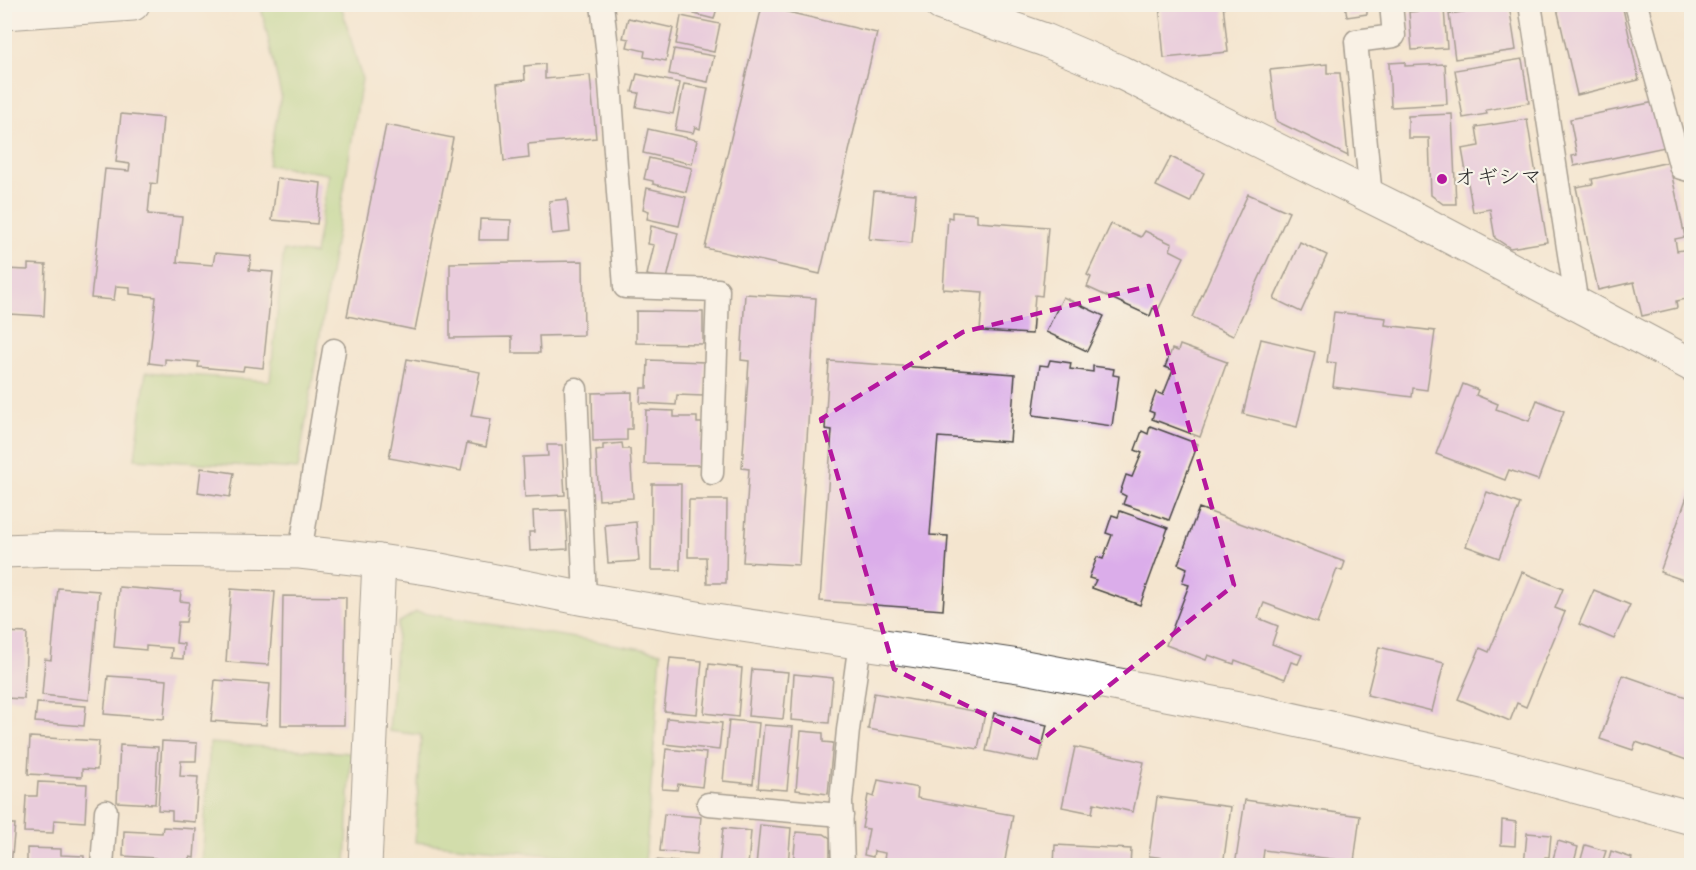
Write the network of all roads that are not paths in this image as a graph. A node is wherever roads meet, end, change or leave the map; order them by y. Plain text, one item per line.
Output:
1 (133, 4) edge
2 (602, 4) edge
3 (941, 4) edge
4 (1391, 4) edge
5 (1530, 4) edge
6 (1636, 4) edge
7 (100, 6) edge
8 (4, 13) edge
9 (1692, 171) edge
10 (1371, 197) junction
11 (1576, 304) junction
12 (334, 350) dead end
13 (1692, 365) edge
14 (576, 389) dead end
15 (712, 474) dead end
16 (4, 551) edge
17 (300, 552) junction
18 (379, 561) junction
19 (585, 599) junction
20 (860, 642) junction
21 (708, 804) dead end
22 (106, 811) dead end
23 (842, 815) junction
24 (1692, 818) edge
25 (102, 866) edge
26 (365, 866) edge
27 (843, 866) edge

1 - 7 street
2 - 15 lane
3 - 10 street
4 - 10 lane
5 - 11 lane
6 - 9 lane
7 - 8 street
10 - 11 street
11 - 13 street
12 - 17 lane
14 - 19 lane
16 - 17 street
17 - 18 street
18 - 19 street
18 - 26 street
19 - 20 street
20 - 23 lane
20 - 24 street
21 - 23 lane
22 - 25 lane
23 - 27 lane

